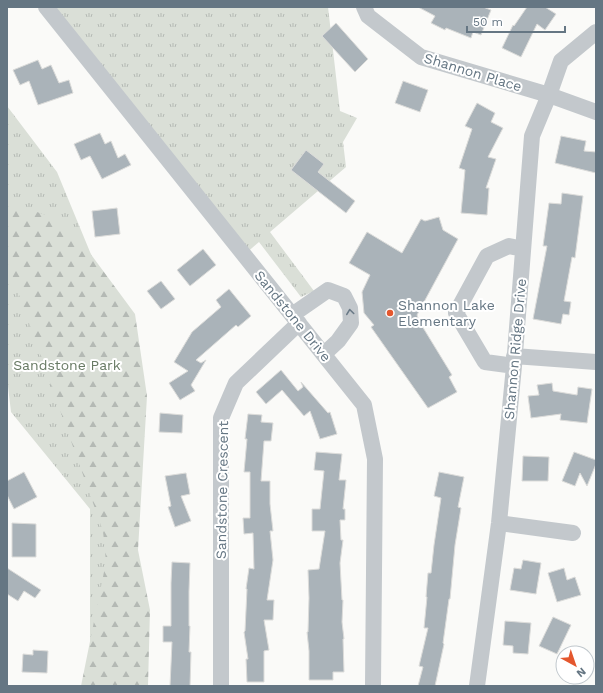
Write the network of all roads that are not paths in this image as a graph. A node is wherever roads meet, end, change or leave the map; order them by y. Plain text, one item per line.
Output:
1 (46, 7) edge
2 (364, 7) edge
3 (596, 32) edge
4 (549, 95) junction
5 (596, 112) edge
6 (523, 249) junction
7 (296, 319) junction
8 (324, 354) junction
9 (514, 361) junction
10 (596, 362) edge
11 (499, 523) junction
12 (573, 533) dead end
13 (220, 686) edge
14 (373, 686) edge
15 (479, 686) edge

1 - 7 street, Sandstone Drive
2 - 4 street, Shannon Place
3 - 4 street, Shannon Ridge Drive
4 - 5 street, Shannon Place
4 - 6 street, Shannon Ridge Drive
6 - 9 street, Shannon Ridge Drive
6 - 9 street
7 - 8 street, Sandstone Drive
8 -> 7 street, Sandstone Crescent
7 - 13 street, Sandstone Crescent
8 - 14 street, Sandstone Drive
9 - 10 street
9 - 11 street, Shannon Ridge Drive
11 - 12 street
11 - 15 street, Shannon Ridge Drive

